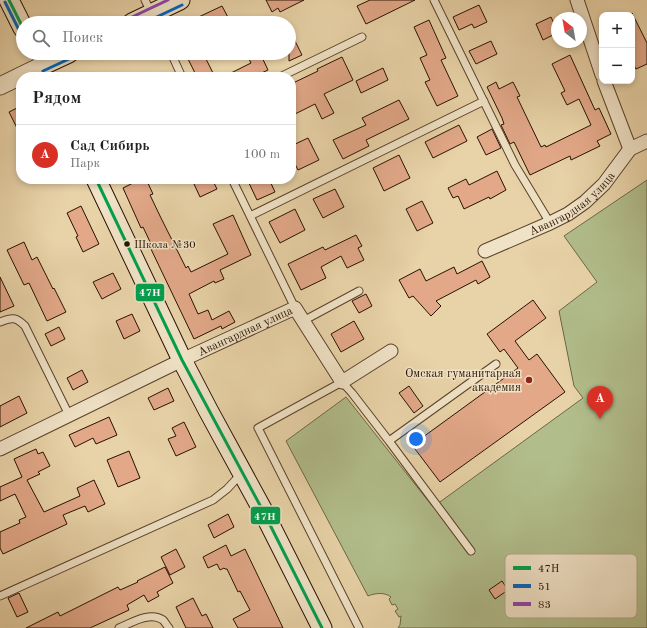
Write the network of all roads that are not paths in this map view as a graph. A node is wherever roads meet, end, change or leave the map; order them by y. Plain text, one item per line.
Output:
1 (9, 0) edge
2 (180, 0) edge
3 (434, 0) edge
4 (576, 0) edge
5 (151, 12) edge
6 (17, 16) edge
7 (362, 37) dead end
8 (53, 60) edge
9 (174, 60) edge
10 (41, 65) edge
11 (599, 66) edge
12 (27, 72) edge
13 (180, 72) edge
14 (290, 72) edge
15 (16, 78) edge
16 (605, 84) edge
17 (0, 86) edge
18 (484, 102) junction
19 (647, 141) edge
20 (630, 149) junction
21 (98, 184) edge
22 (234, 184) edge
23 (250, 216) junction
24 (550, 223) junction
25 (485, 251) dead end
26 (359, 291) dead end
27 (295, 308) junction
28 (0, 322) edge
29 (303, 322) junction
30 (391, 351) dead end
31 (182, 360) junction
32 (496, 364) dead end
33 (342, 382) junction
34 (69, 415) junction
35 (389, 441) junction
36 (0, 449) edge
37 (243, 471) junction
38 (470, 551) dead end
39 (0, 596) edge
40 (119, 628) edge
41 (169, 628) edge
42 (322, 628) edge
43 (359, 628) edge

1 - 6 main road
2 - 5 main road
3 - 18 lane
4 - 11 street
7 - 14 lane
8 - 10 main road
9 - 13 lane
10 - 12 street
15 - 17 street
16 - 20 street
18 - 23 lane
18 - 24 lane
19 - 20 street, Авангардная улица
20 - 24 street, Авангардная улица
21 - 31 main road
22 - 23 lane
23 - 27 lane
24 - 25 street, Авангардная улица
26 - 29 lane
27 - 29 street, Авангардная улица
27 - 31 street, Авангардная улица
28 - 34 lane
29 - 33 street, Авангардная улица
30 - 33 street
31 - 34 street, Авангардная улица
31 - 37 main road
32 - 35 lane
33 - 35 lane
33 - 43 lane
34 - 36 street, Авангардная улица
35 - 38 lane
37 - 39 lane
37 - 42 main road
40 - 41 lane

